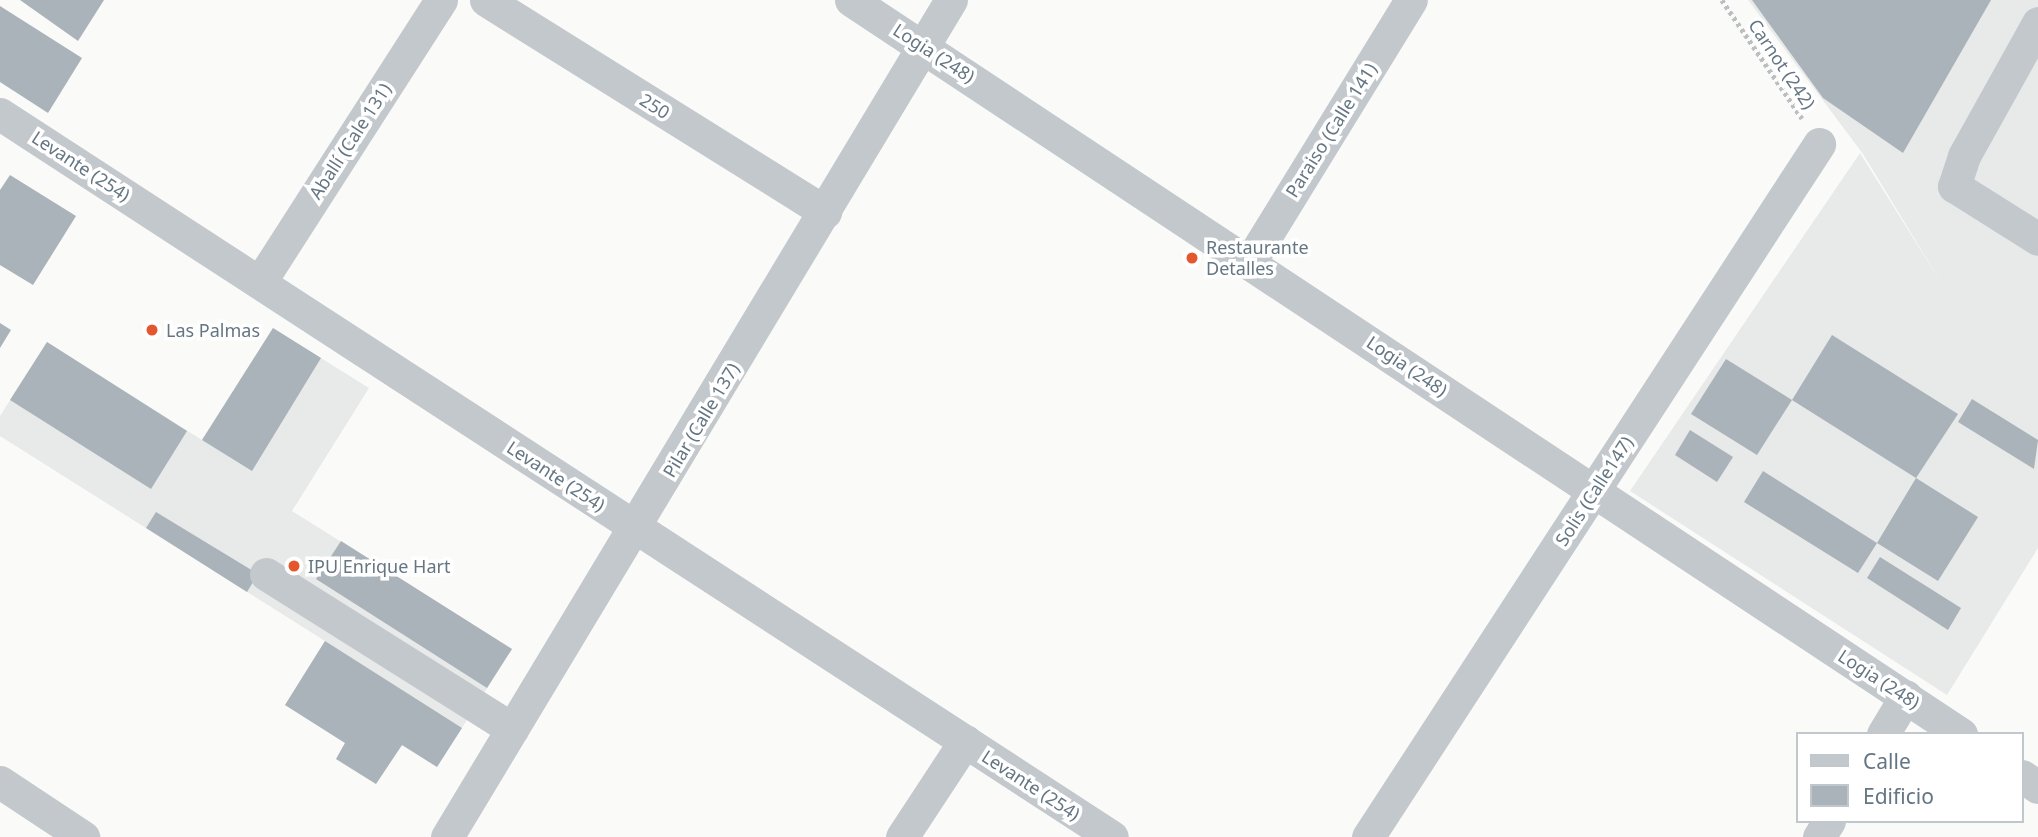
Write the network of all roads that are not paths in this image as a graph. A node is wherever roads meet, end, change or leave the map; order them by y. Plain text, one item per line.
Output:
1 (441, 0) edge
2 (486, 0) edge
3 (851, 0) edge
4 (951, 0) edge
5 (1411, 0) edge
6 (2038, 23) edge
7 (923, 46) junction
8 (0, 114) edge
9 (1819, 144) road end
10 (825, 212) junction
11 (2038, 239) edge
12 (1251, 260) junction
13 (260, 282) junction
14 (1593, 493) junction
15 (636, 528) junction
16 (266, 574) dead end
17 (1906, 696) junction
18 (512, 729) junction
19 (1884, 732) edge
20 (1958, 732) edge
21 (965, 741) junction
22 (0, 782) edge
23 (83, 837) edge
24 (447, 837) edge
25 (901, 837) edge
26 (1112, 837) edge
27 (1368, 837) edge

1 - 13 street, Aballí (Cale 131)
2 - 10 street, 250
3 - 7 street, Logia (248)
4 - 7 street, Pilar (Calle 137)
5 - 12 street, Paraiso (Calle 141)
6 - 11 street
7 - 10 street, Pilar (Calle 137)
7 - 12 street, Logia (248)
8 - 13 street, Levante (254)
9 - 14 street, Solis (Calle147)
10 - 15 street, Pilar (Calle 137)
12 - 14 street, Logia (248)
13 - 15 street, Levante (254)
14 - 17 street, Logia (248)
14 - 27 street, Solis (Calle147)
15 - 18 street, Pilar (Calle 137)
15 - 21 street, Levante (254)
16 - 18 street
17 - 19 street
17 - 20 street, Logia (248)
18 - 24 street, Pilar (Calle 137)
21 - 25 street
21 - 26 street, Levante (254)
22 - 23 street

